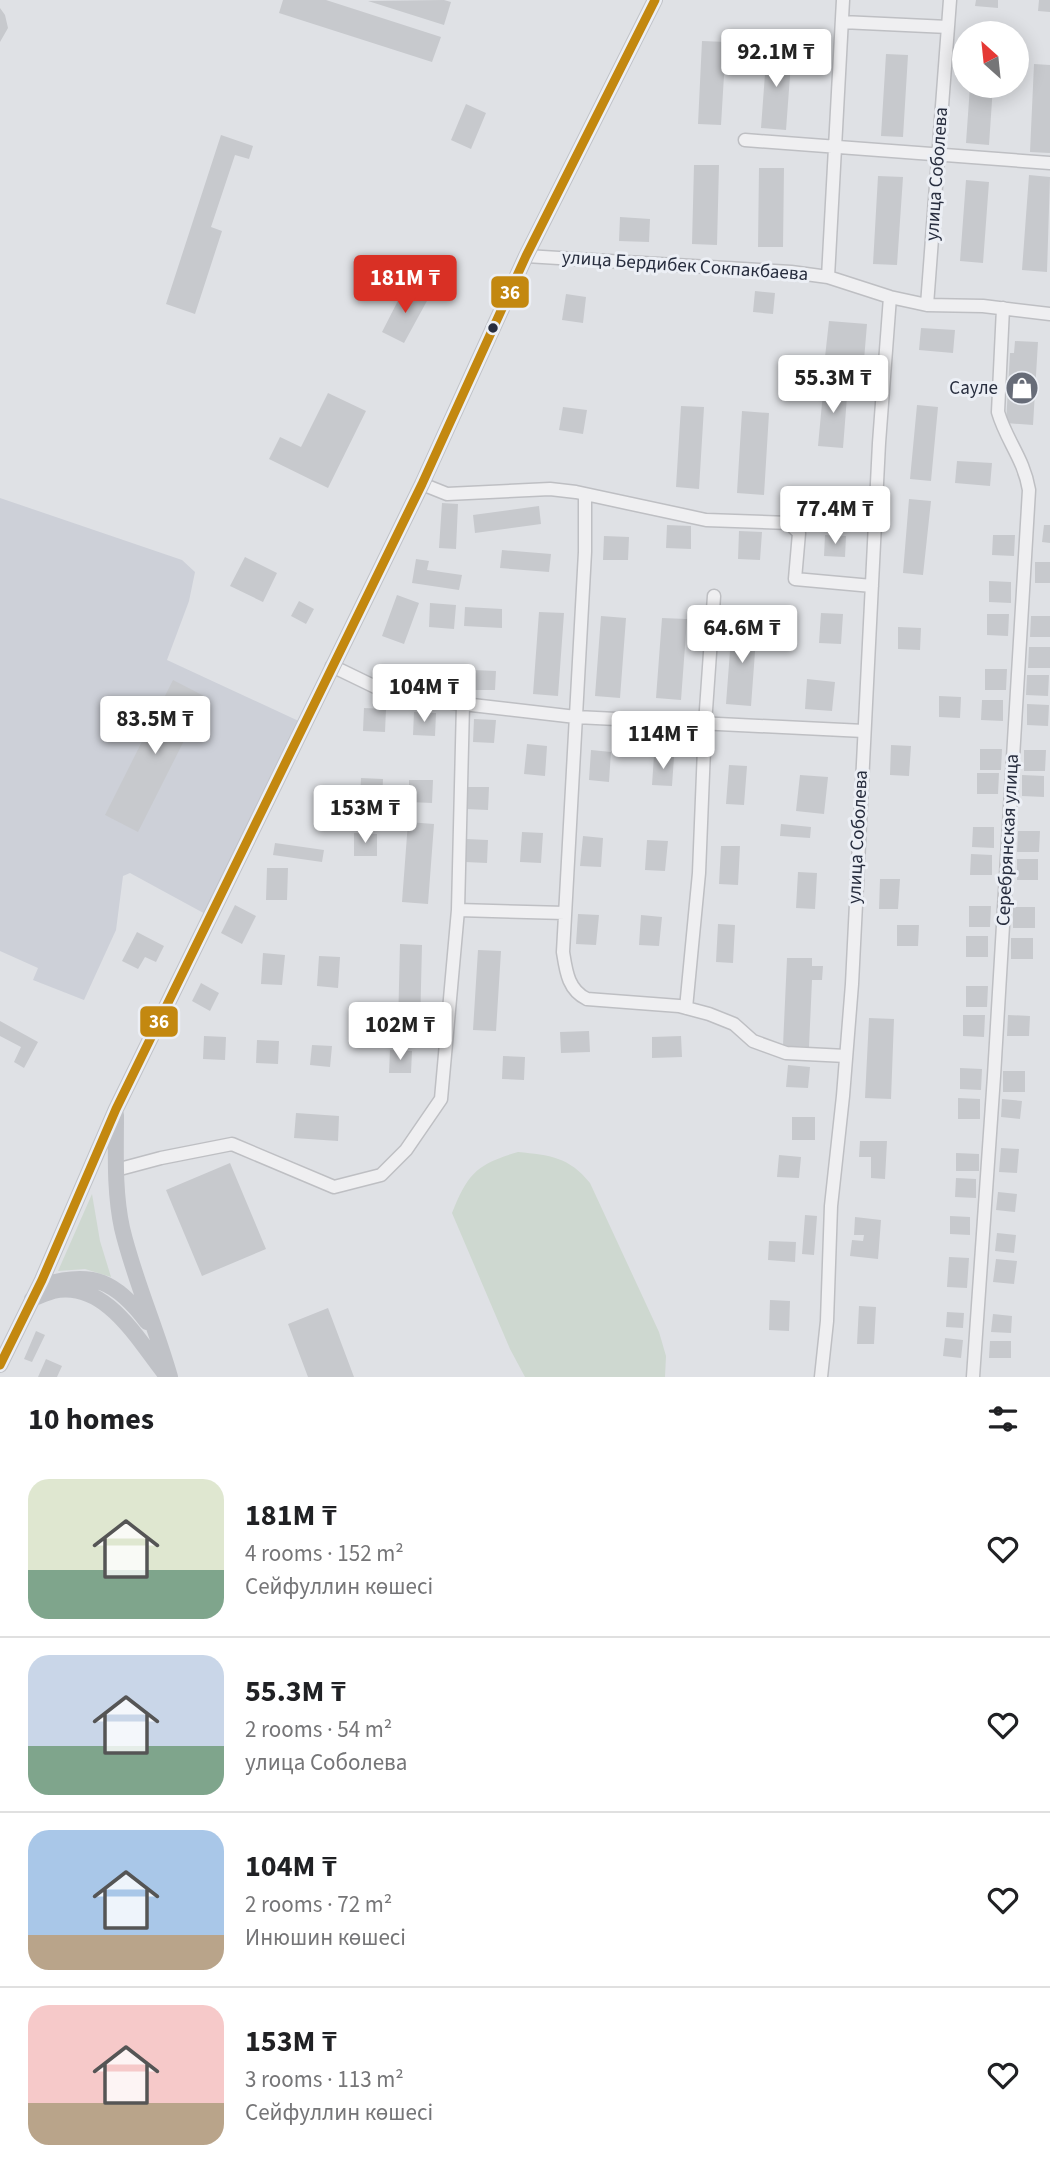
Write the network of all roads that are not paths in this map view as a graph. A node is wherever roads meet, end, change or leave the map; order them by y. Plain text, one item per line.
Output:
1 (656, 0) edge
2 (843, 0) edge
3 (950, 0) edge
4 (842, 22) junction
5 (948, 27) junction
6 (745, 141) dead end
7 (835, 146) junction
8 (938, 155) junction
9 (1050, 163) edge
10 (526, 256) junction
11 (828, 277) junction
12 (890, 297) junction
13 (927, 305) junction
14 (1003, 308) junction
15 (1050, 314) edge
16 (422, 484) junction
17 (585, 494) junction
18 (872, 586) junction
19 (714, 596) dead end
20 (332, 666) junction
21 (463, 704) junction
22 (576, 717) junction
23 (705, 724) junction
24 (864, 731) junction
25 (458, 909) junction
26 (565, 913) junction
27 (686, 1008) junction
28 (846, 1056) junction
29 (116, 1109) junction
30 (116, 1170) junction
31 (35, 1293) junction
32 (159, 1338) junction
33 (0, 1365) edge
34 (169, 1377) edge
35 (821, 1377) edge
36 (973, 1377) edge

1 - 10 main road
2 - 4 street
3 - 5 street, улица Соболева
4 - 5 street
4 - 7 street
5 - 8 street, улица Соболева
6 - 7 street
7 - 8 street
7 - 11 street
8 - 9 street
8 - 13 street, улица Соболева
10 - 11 street, улица Бердибек Сокпакбаева
10 - 16 main road
11 - 12 street, улица Бердибек Сокпакбаева
12 - 13 street, улица Бердибек Сокпакбаева
12 - 18 street, улица Соболева
13 - 14 street, улица Бердибек Сокпакбаева
14 - 15 street, улица Бердибек Сокпакбаева
14 - 36 street, Серебрянская улица
16 - 17 street
16 - 20 main road
17 - 18 street
17 - 22 street
18 - 24 street, улица Соболева
19 - 23 street
20 - 21 street
20 - 29 main road
21 - 22 street
21 - 25 street
22 - 23 street
22 - 26 street
23 - 24 street
23 - 27 street
24 - 28 street, улица Соболева
25 - 26 street
25 - 30 street
26 - 27 street
27 - 28 street
28 - 35 street, улица Соболева
29 - 30 main road
29 - 31 main road
30 - 32 main road
31 - 32 main road
31 - 33 main road
31 - 34 main road
32 - 34 main road

